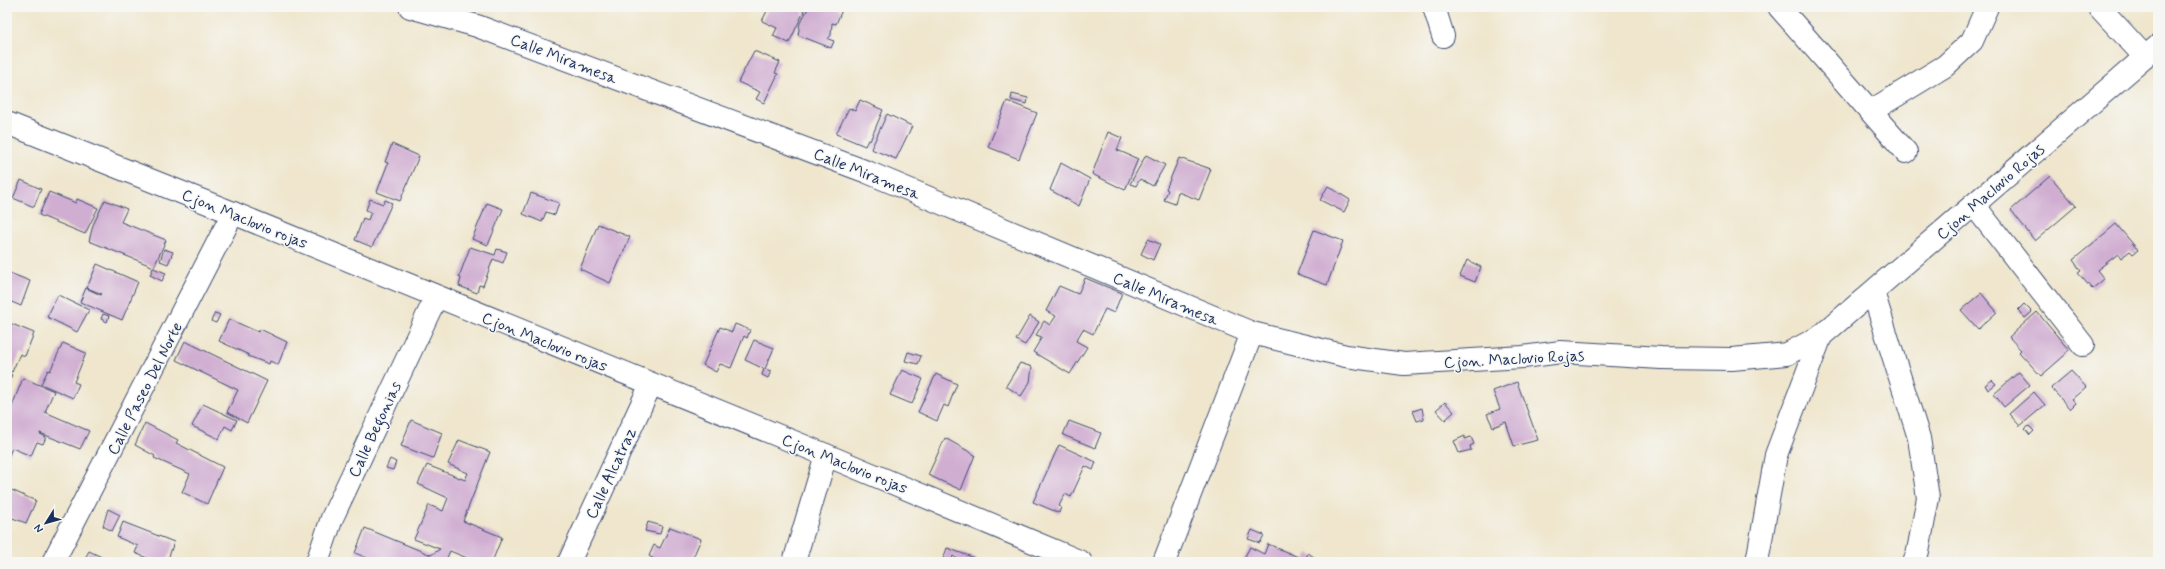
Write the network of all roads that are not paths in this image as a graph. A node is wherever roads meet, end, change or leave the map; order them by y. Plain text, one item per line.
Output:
1 (410, 7) edge
2 (1434, 7) edge
3 (1779, 7) edge
4 (1987, 7) edge
5 (2099, 7) edge
6 (1443, 36) dead end
7 (2151, 52) edge
8 (1872, 112) junction
9 (7, 123) edge
10 (1906, 152) dead end
11 (1974, 205) junction
12 (233, 213) junction
13 (1873, 292) junction
14 (436, 297) junction
15 (1252, 334) junction
16 (1821, 336) junction
17 (2083, 345) dead end
18 (652, 384) junction
19 (826, 455) junction
20 (1059, 558) edge
21 (53, 562) edge
22 (317, 562) edge
23 (569, 562) edge
24 (794, 562) edge
25 (1081, 562) edge
26 (1164, 562) edge
27 (1757, 562) edge
28 (1914, 562) edge

1 - 15 street, Calle Miramesa
2 - 6 street
3 - 8 street
4 - 8 street
5 - 7 street
7 - 11 street, Cjon Maclovio Rojas
8 - 10 street
9 - 12 street, Cjon Maclovio rojas
11 - 13 street, Cjon Maclovio Rojas
11 - 17 street
12 - 14 street, Cjon Maclovio rojas
12 - 21 street, Calle Paseo Del Norte
13 - 16 street, Cjon Maclovio Rojas
13 - 28 street
14 - 18 street, Cjon Maclovio rojas
14 - 22 street, Calle Begonias
15 - 16 street, Cjon. Maclovio Rojas
15 - 26 street
16 - 27 street
18 - 19 street, Cjon Maclovio rojas
18 - 23 street, Calle Alcatraz
19 - 20 street, Cjon Maclovio rojas
19 - 24 street
20 - 25 street, Cjon Maclovio rojas

